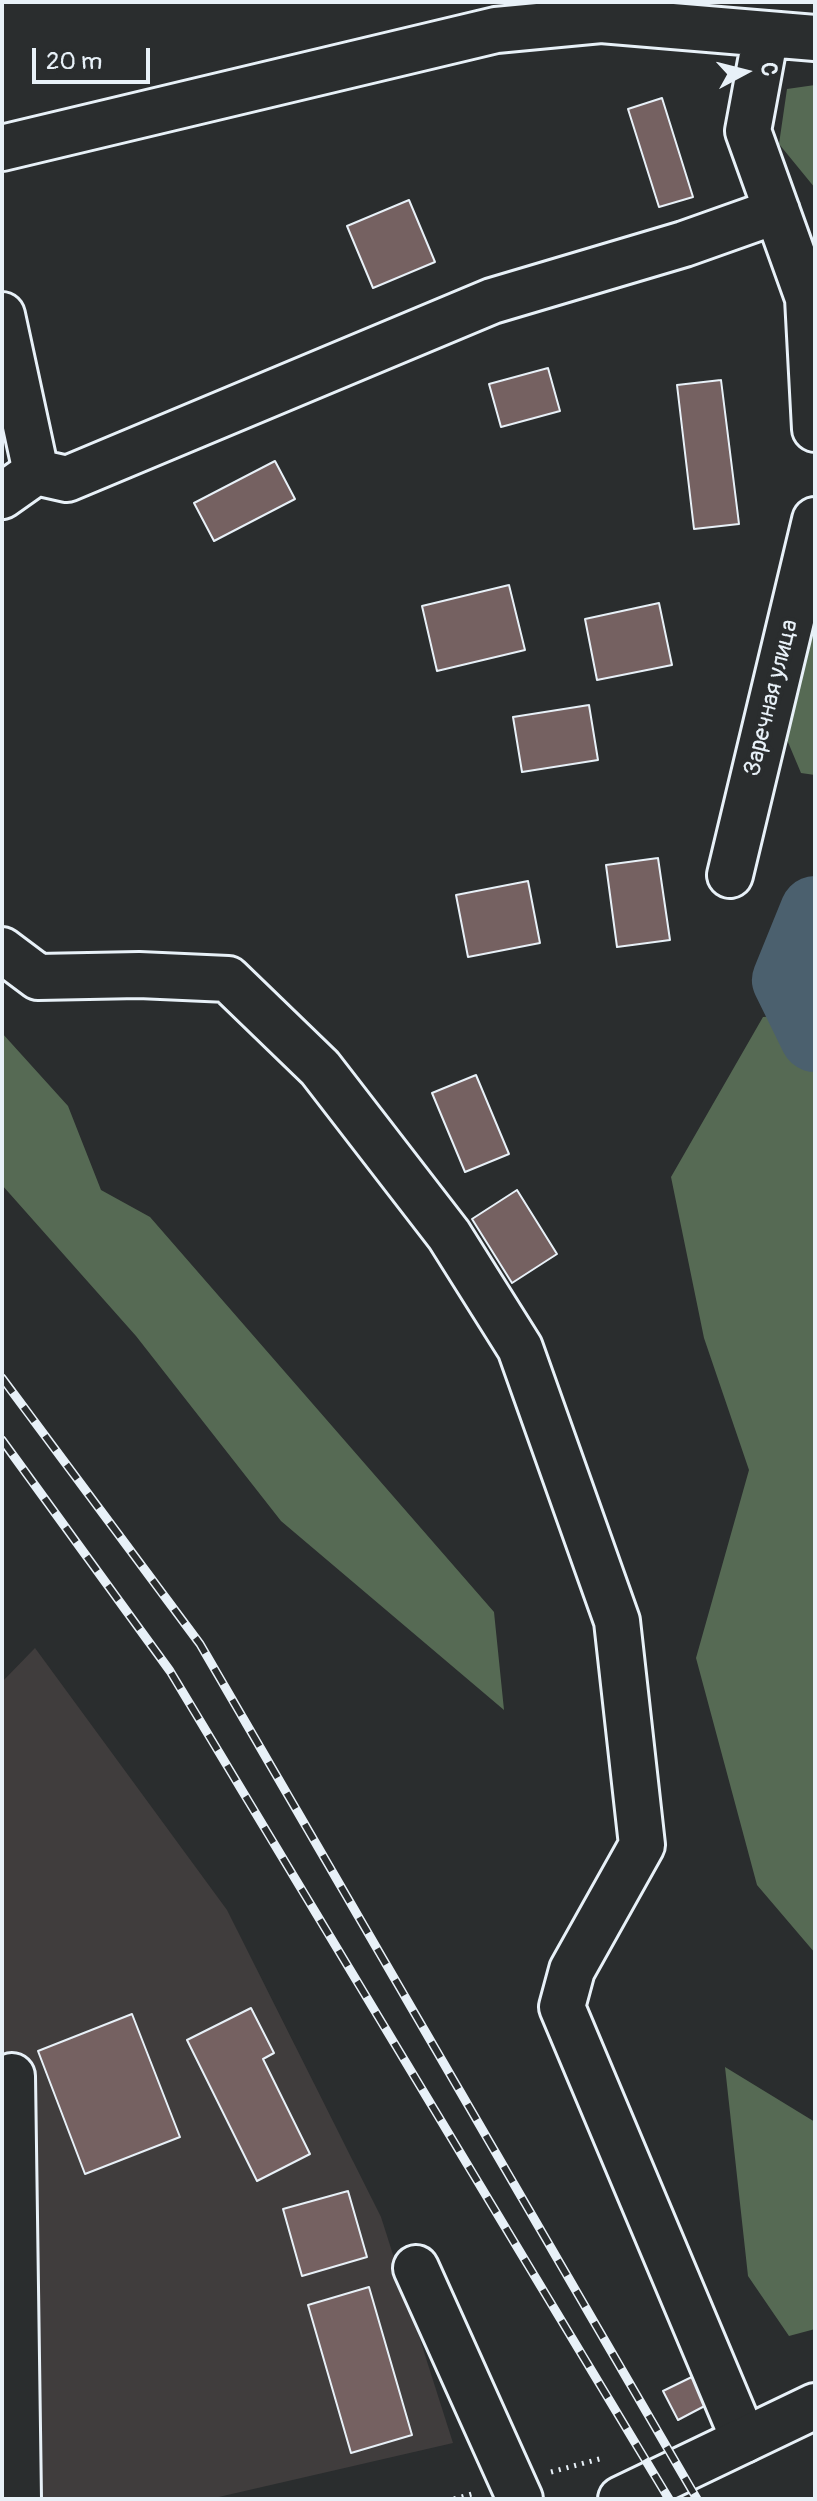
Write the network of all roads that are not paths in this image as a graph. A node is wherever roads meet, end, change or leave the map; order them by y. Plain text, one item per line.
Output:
1 (596, 11) edge
2 (766, 34) junction
3 (815, 38) edge
4 (3, 141) edge
5 (777, 211) junction
6 (2, 315) edge
7 (815, 429) edge
8 (19, 484) edge
9 (815, 520) edge
10 (730, 875) dead end
11 (2, 950) edge
12 (12, 2076) dead end
13 (416, 2268) dead end
14 (815, 2406) edge
15 (744, 2440) junction
16 (517, 2491) edge
17 (18, 2499) edge
18 (621, 2499) edge

1 - 2 street
1 - 4 street
2 - 3 street
2 - 5 street
5 - 7 street
5 - 8 street
6 - 8 street
9 - 10 street, Заречная улица
11 - 15 street
12 - 17 street
13 - 16 street
14 - 15 street
15 - 18 street

